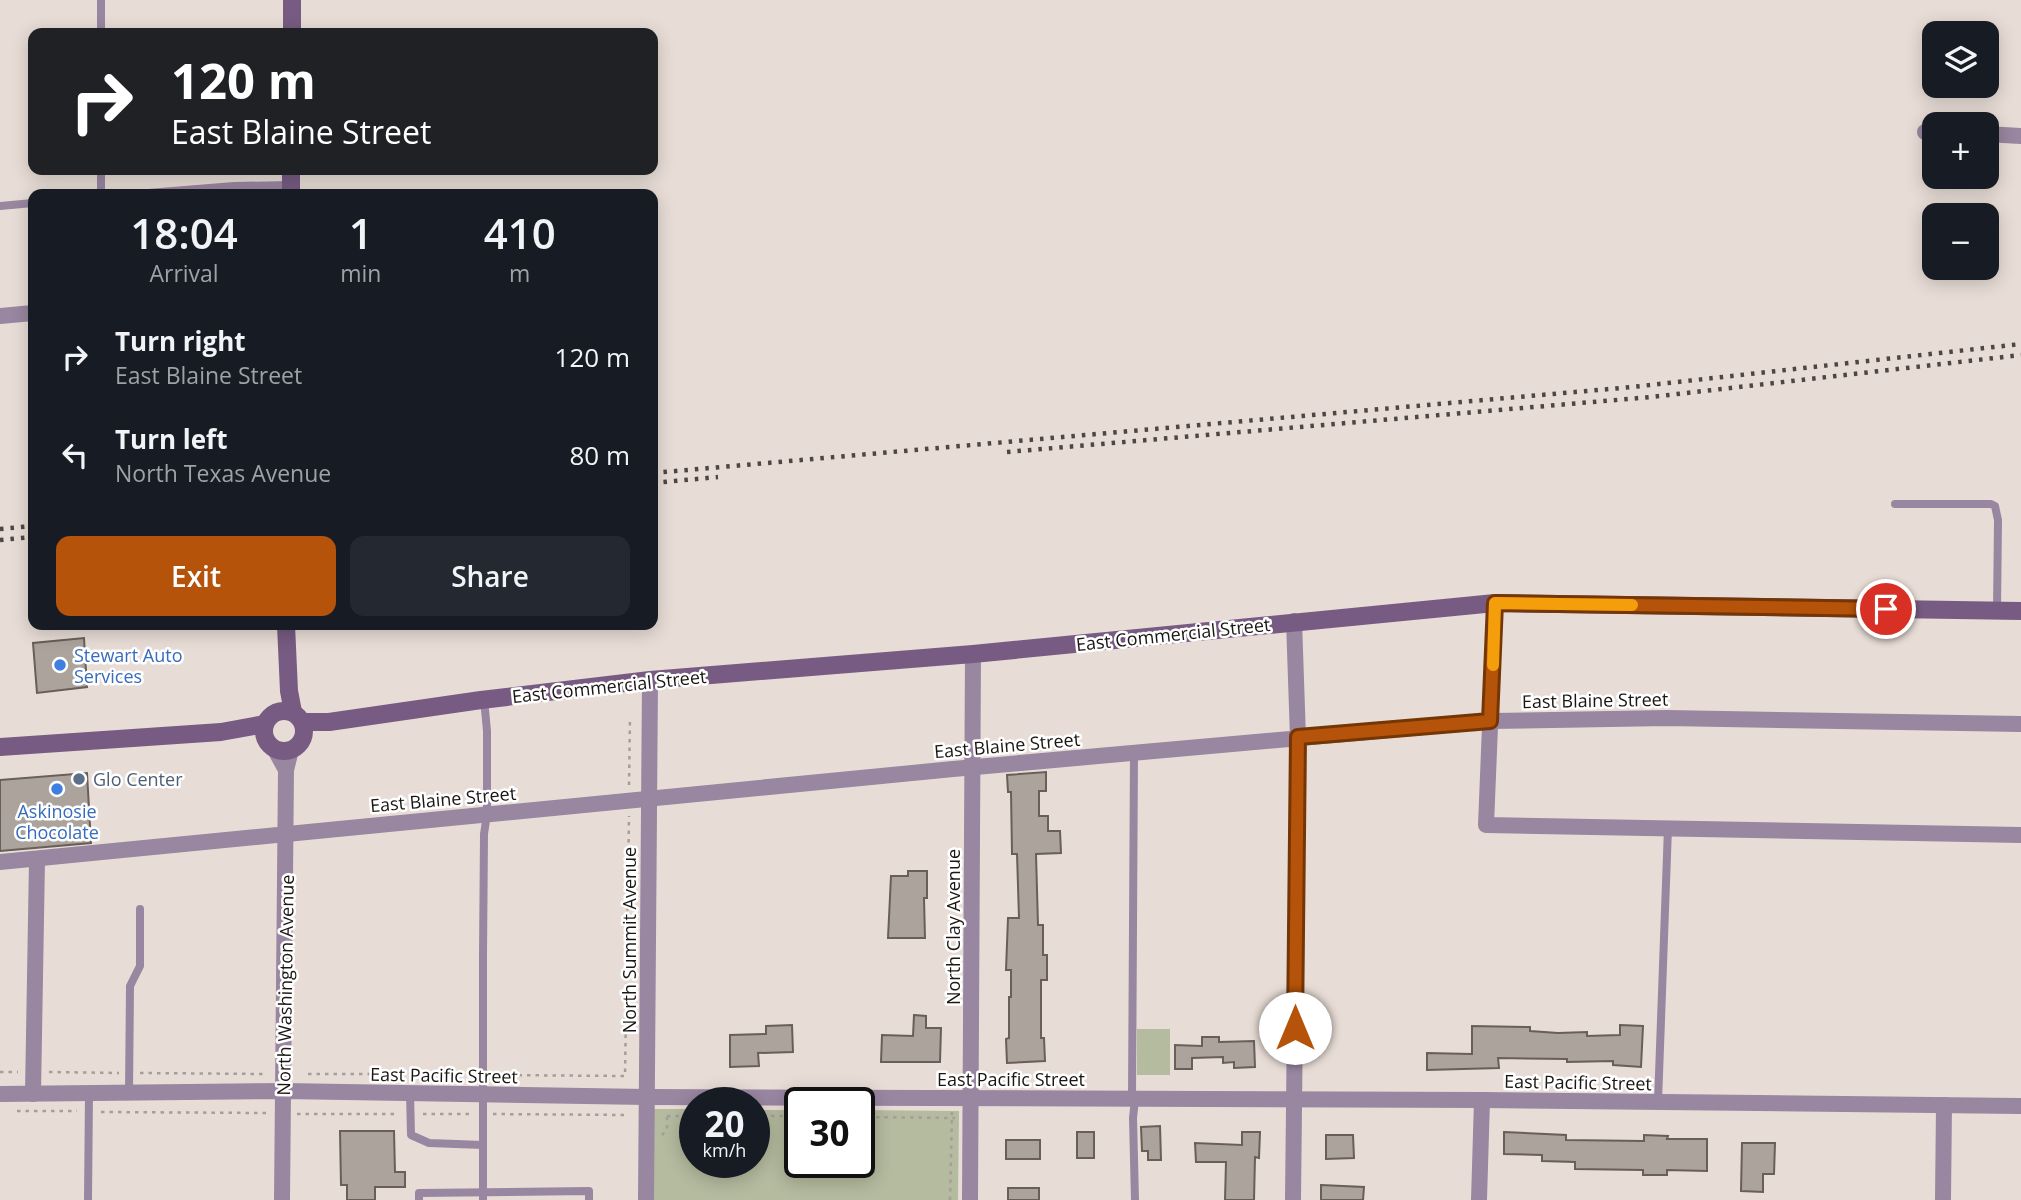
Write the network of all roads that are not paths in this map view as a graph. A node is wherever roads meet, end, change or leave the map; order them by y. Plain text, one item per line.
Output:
1 (101, 0) edge
2 (292, 0) edge
3 (101, 28) edge
4 (292, 28) edge
5 (1999, 135) edge
6 (2021, 136) edge
7 (291, 183) edge
8 (197, 189) edge
9 (28, 203) edge
10 (0, 206) edge
11 (28, 313) edge
12 (0, 316) edge
13 (1895, 504) dead end
14 (1495, 603) junction
15 (1997, 610) junction
16 (2021, 611) edge
17 (1294, 621) junction
18 (286, 630) edge
19 (974, 654) junction
20 (650, 680) junction
21 (289, 691) junction
22 (484, 699) junction
23 (269, 719) junction
24 (1490, 721) junction
25 (300, 723) junction
26 (2021, 724) edge
27 (221, 732) junction
28 (1298, 737) junction
29 (0, 747) edge
30 (277, 747) junction
31 (1134, 752) junction
32 (974, 767) junction
33 (649, 798) junction
34 (487, 814) junction
35 (1668, 828) junction
36 (286, 833) junction
37 (2021, 835) edge
38 (37, 860) junction
39 (0, 862) edge
40 (140, 909) dead end
41 (284, 1091) junction
42 (89, 1093) junction
43 (129, 1093) junction
44 (410, 1093) junction
45 (0, 1094) edge
46 (33, 1094) junction
47 (484, 1094) junction
48 (647, 1097) junction
49 (971, 1098) junction
50 (1134, 1099) junction
51 (1295, 1100) junction
52 (1482, 1100) junction
53 (1658, 1102) junction
54 (1944, 1105) junction
55 (2021, 1106) edge
56 (483, 1144) junction
57 (483, 1196) edge
58 (88, 1200) edge
59 (282, 1200) edge
60 (419, 1200) edge
61 (589, 1200) edge
62 (646, 1200) edge
63 (971, 1200) edge
64 (1135, 1200) edge
65 (1293, 1200) edge
66 (1479, 1200) edge
67 (1943, 1200) edge

1 - 3 lane
2 - 4 street
5 - 6 street
7 - 8 lane
9 - 10 lane
11 - 12 street
13 - 15 lane
14 - 15 street, East Commercial Street
14 - 17 street, East Commercial Street
14 - 24 street
15 - 16 street, East Commercial Street
17 - 19 street, East Commercial Street
17 - 28 street
18 - 21 street
19 - 20 street, East Commercial Street
19 - 32 street, North Clay Avenue
20 - 22 street, East Commercial Street
20 - 33 street, North Summit Avenue
21 - 23 street
21 - 25 street
22 - 25 street, East Commercial Street
22 - 34 lane
23 - 25 street
23 - 27 street
23 - 30 street
24 - 26 street, East Blaine Street
24 - 28 street, East Blaine Street
24 - 35 street
25 - 30 street
27 - 29 street
27 - 30 street
28 - 31 street, East Blaine Street
28 - 51 street
30 - 36 street, North Washington Avenue
31 - 32 street, East Blaine Street
31 - 50 lane
32 - 33 street, East Blaine Street
32 - 49 street, North Clay Avenue
33 - 34 street, East Blaine Street
33 - 48 street, North Summit Avenue
34 - 36 street, East Blaine Street
34 - 47 lane
35 - 37 street
35 - 53 lane
36 - 38 street, East Blaine Street
36 - 41 street, North Washington Avenue
38 - 39 street, East Blaine Street
38 - 46 street
40 - 43 lane
41 - 43 street, East Pacific Street
41 - 44 street, East Pacific Street
41 - 59 street, North Washington Avenue
42 - 43 street, East Pacific Street
42 - 46 street, East Pacific Street
42 - 58 lane
44 - 47 street, East Pacific Street
44 - 56 lane
45 - 46 street, East Pacific Street
47 - 48 street, East Pacific Street
47 - 56 lane
48 - 49 street, East Pacific Street
48 - 62 street, North Summit Avenue
49 - 50 street, East Pacific Street
49 - 63 street, North Clay Avenue
50 - 51 street, East Pacific Street
50 - 64 lane
51 - 52 street, East Pacific Street
51 - 65 street
52 - 53 street, East Pacific Street
52 - 66 street
53 - 54 street, East Pacific Street
54 - 55 street, East Pacific Street
54 - 67 street
56 - 57 lane
57 - 60 lane
57 - 61 lane

